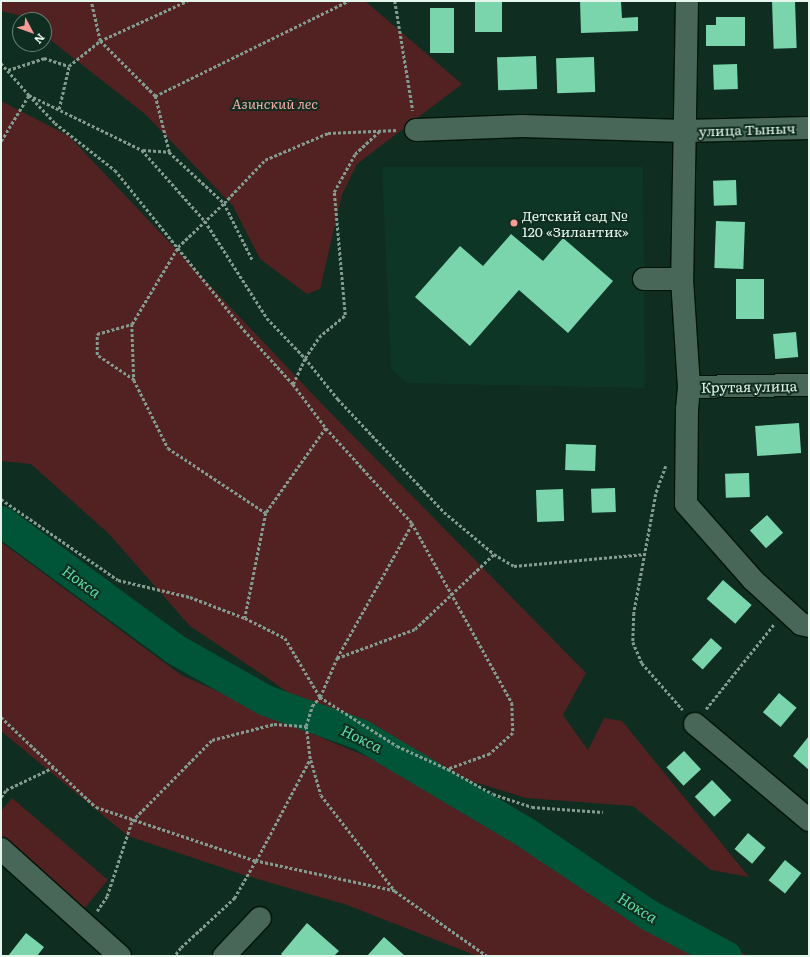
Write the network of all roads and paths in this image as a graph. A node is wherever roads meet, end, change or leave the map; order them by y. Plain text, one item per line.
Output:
1 (91, 1) edge
2 (187, 1) edge
3 (348, 1) edge
4 (395, 1) edge
5 (687, 1) edge
6 (100, 41) junction
7 (1, 63) edge
8 (69, 66) junction
9 (8, 70) junction
10 (28, 94) junction
11 (155, 96) junction
12 (59, 109) junction
13 (809, 128) edge
14 (416, 130) junction
15 (380, 131) junction
16 (684, 131) junction
17 (1, 140) edge
18 (142, 150) junction
19 (169, 152) junction
20 (224, 203) junction
21 (204, 221) junction
22 (178, 247) junction
23 (253, 261) dead end
24 (644, 279) dead end
25 (682, 279) junction
26 (132, 324) junction
27 (305, 358) junction
28 (134, 380) junction
29 (293, 384) junction
30 (809, 385) edge
31 (689, 387) junction
32 (326, 428) junction
33 (666, 465) dead end
34 (1, 499) edge
35 (266, 513) junction
36 (412, 524) junction
37 (494, 554) junction
38 (645, 554) junction
39 (452, 594) junction
40 (785, 609) junction
41 (245, 618) junction
42 (809, 626) edge
43 (338, 658) junction
44 (320, 697) junction
45 (1, 717) edge
46 (695, 724) junction
47 (306, 726) junction
48 (310, 759) junction
49 (54, 767) junction
50 (448, 769) junction
51 (1, 797) edge
52 (602, 812) dead end
53 (809, 820) edge
54 (132, 821) junction
55 (1, 849) edge
56 (256, 861) junction
57 (395, 891) junction
58 (260, 918) dead end
59 (86, 925) junction
60 (120, 956) edge
61 (174, 956) edge
62 (224, 956) edge
63 (487, 956) edge

1 - 6 path
2 - 6 path
3 - 11 path
4 - 14 path
5 - 16 street
6 - 8 path
6 - 11 path
7 - 9 path
8 - 9 path
8 - 12 path
9 - 10 path
10 - 12 path
10 - 17 path
10 - 22 path
11 - 19 path
12 - 18 path
13 - 16 street, улица Тыныч
14 - 15 path
14 - 16 street, улица Тыныч
15 - 20 path
15 - 27 path
16 - 25 street
18 - 19 path
18 - 21 path
19 - 20 path
20 - 21 path
20 - 23 path
21 - 22 path
21 - 27 path
22 - 26 path
22 - 29 path
24 - 25 street
25 - 31 street
26 - 28 path
26 - 28 path
27 - 29 path
27 - 37 path
28 - 35 path
29 - 32 path
30 - 31 street, Крутая улица
31 - 40 street
32 - 35 path
32 - 36 path
33 - 38 path
34 - 41 path
35 - 41 path
36 - 39 path
36 - 43 path
37 - 38 path
37 - 39 path
38 - 46 path
39 - 43 path
39 - 50 path
40 - 42 street
40 - 46 path
41 - 44 path
43 - 44 path
44 - 47 path
44 - 50 path
45 - 49 path
46 - 53 street
47 - 48 path
47 - 54 path
48 - 56 path
48 - 57 path
49 - 51 path
49 - 54 path
50 - 52 path
54 - 56 path
54 - 59 path
55 - 59 street
56 - 57 path
56 - 61 path
57 - 63 path
58 - 62 street
59 - 60 street

